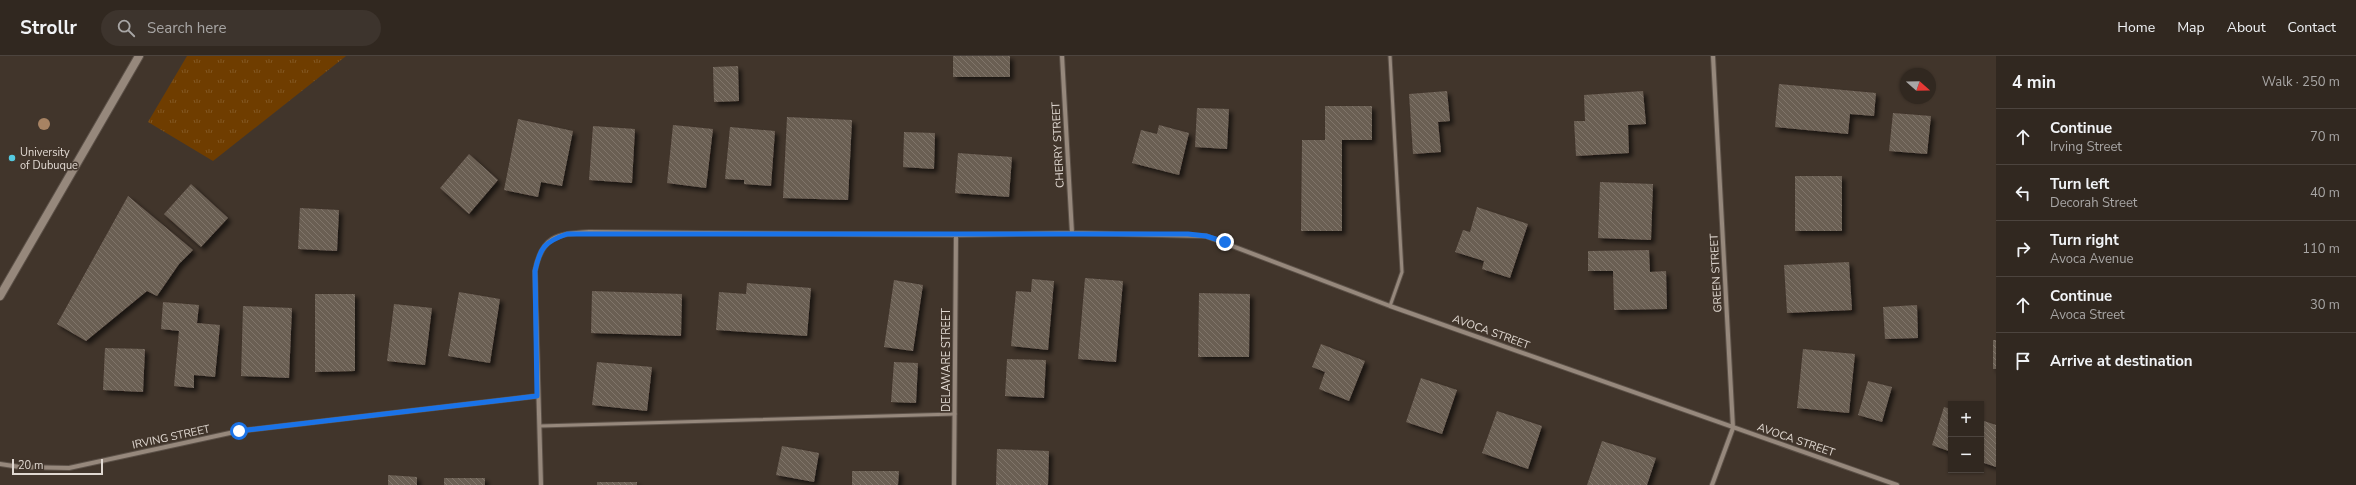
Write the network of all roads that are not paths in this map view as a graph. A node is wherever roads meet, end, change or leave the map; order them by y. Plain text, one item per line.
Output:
1 (139, 56) edge
2 (1062, 56) edge
3 (1390, 56) edge
4 (1713, 56) edge
5 (1072, 233) junction
6 (956, 235) junction
7 (0, 296) edge
8 (1390, 306) junction
9 (537, 396) junction
10 (955, 414) junction
11 (540, 426) junction
12 (1733, 428) junction
13 (0, 464) edge
14 (541, 485) edge
15 (954, 485) edge
16 (1712, 485) edge
17 (1897, 485) edge

1 - 7 main road
2 - 5 street, CHERRY STREET
3 - 8 lane
4 - 12 street, GREEN STREET
5 - 6 street, AVOCA STREET
5 - 8 street, AVOCA STREET
6 - 9 street, AVOCA STREET
6 - 10 street, DELAWARE STREET
8 - 12 street, AVOCA STREET
9 - 11 street
9 - 13 street, IRVING STREET
10 - 11 lane
10 - 15 street, DELAWARE STREET
11 - 14 street
12 - 16 street, GREEN STREET
12 - 17 street, AVOCA STREET

